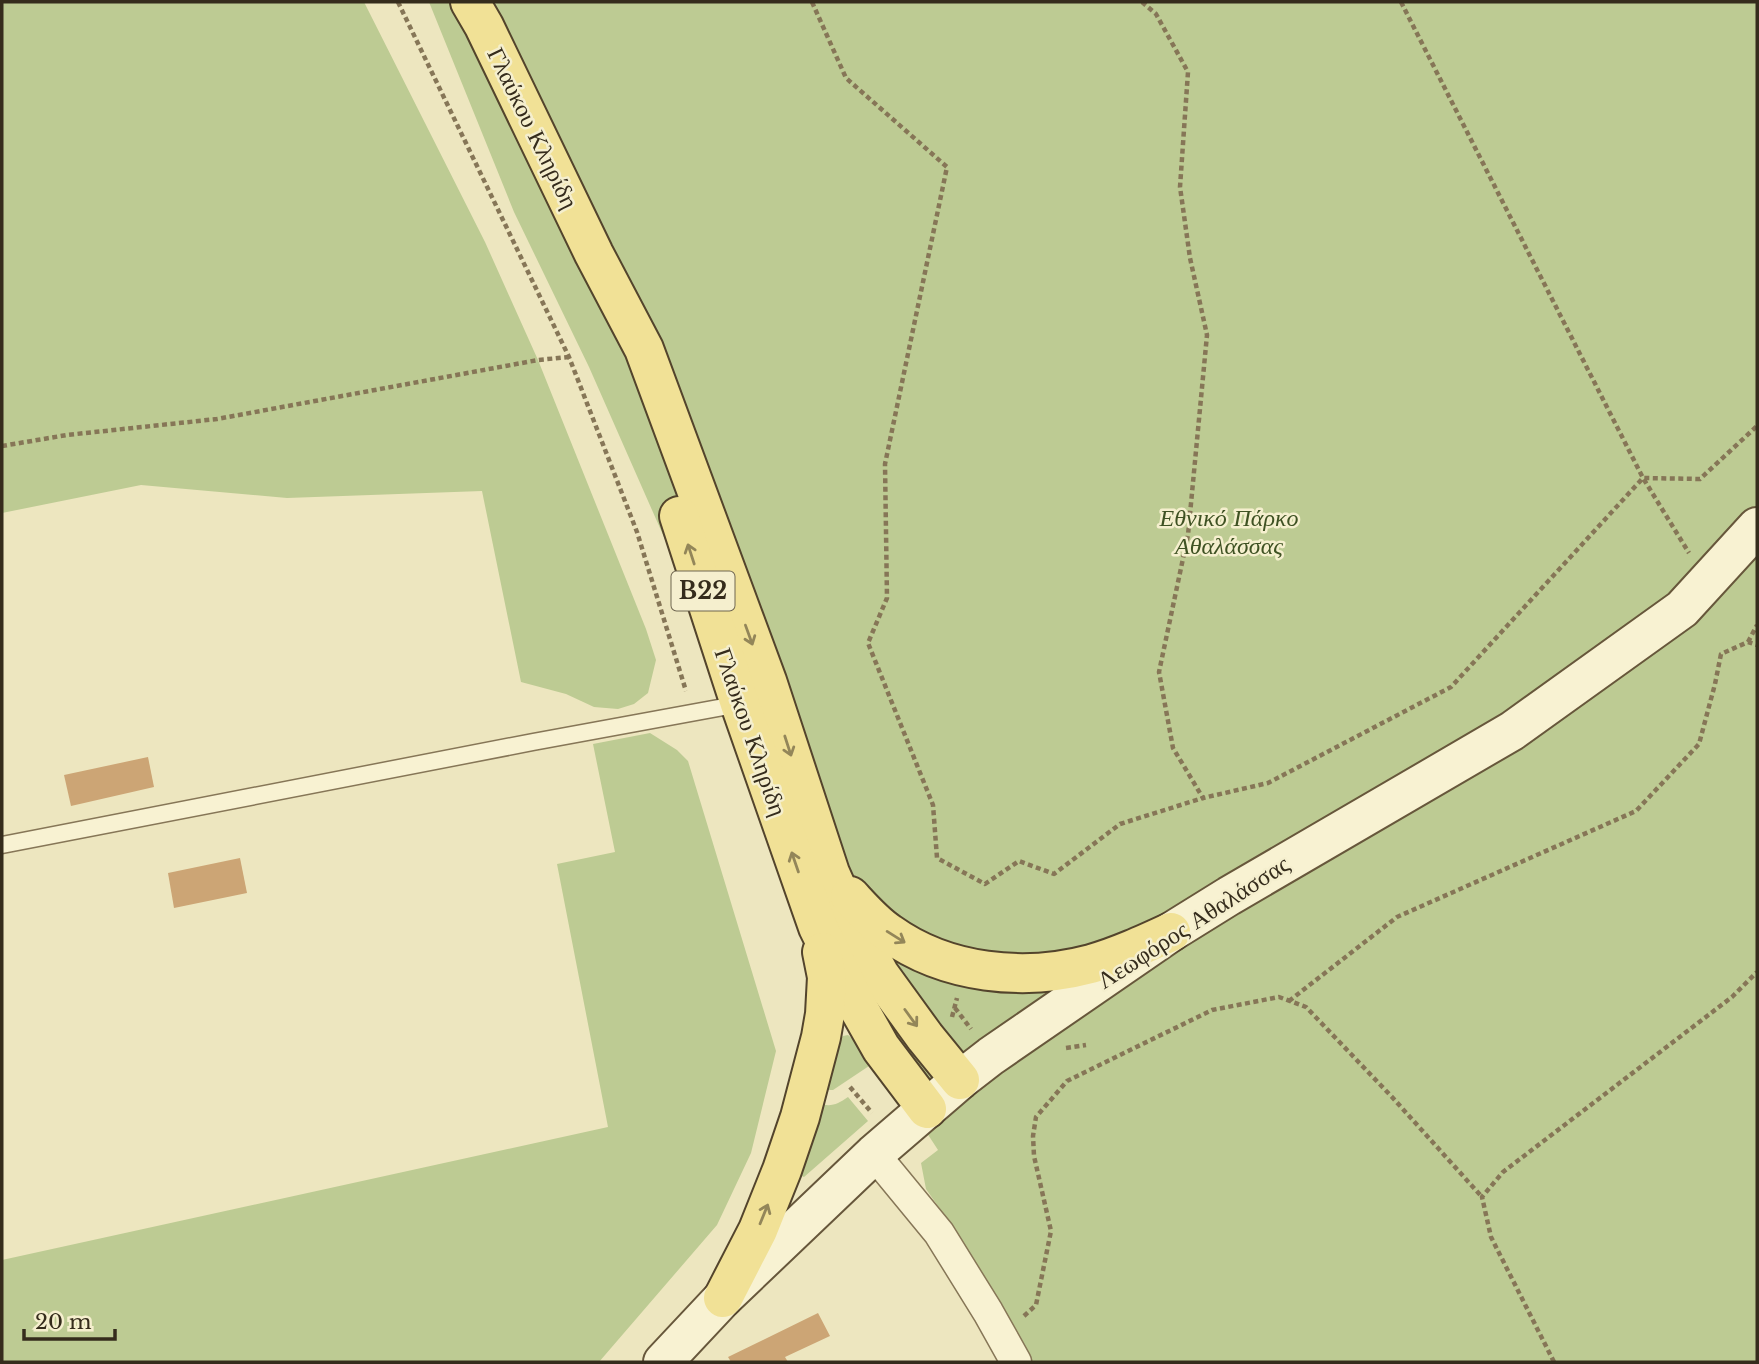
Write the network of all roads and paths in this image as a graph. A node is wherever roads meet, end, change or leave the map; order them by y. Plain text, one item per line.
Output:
1 (398, 2) edge
2 (470, 2) edge
3 (812, 2) edge
4 (1142, 2) edge
5 (1401, 2) edge
6 (594, 254) junction
7 (569, 357) junction
8 (1757, 426) edge
9 (2, 446) edge
10 (1643, 478) junction
11 (1757, 527) edge
12 (1707, 582) junction
13 (1757, 625) edge
14 (1748, 642) junction
15 (1757, 645) edge
16 (740, 704) junction
17 (692, 712) junction
18 (1203, 798) junction
19 (2, 845) edge
20 (830, 873) junction
21 (818, 927) junction
22 (1171, 932) junction
23 (1757, 972) edge
24 (1289, 1001) junction
25 (960, 1080) junction
26 (927, 1109) junction
27 (874, 1154) junction
28 (1482, 1197) junction
29 (723, 1298) junction
30 (1009, 1350) edge
31 (663, 1362) edge
32 (1554, 1362) edge

1 - 7 path
2 - 6 main road, Γλαύκου Κληρίδη / B22
3 - 18 path
4 - 18 path
5 - 10 path
16 -> 6 main road, Γλαύκου Κληρίδη / B22
6 -> 20 main road, Γλαύκου Κληρίδη / B22
7 - 9 path
7 - 17 path
8 - 10 path
10 - 12 path
10 - 18 path
11 - 12 main road, Λεωφόρος Αθαλάσσας
12 - 22 main road, Λεωφόρος Αθαλάσσας
13 - 14 path
14 - 15 path
14 - 24 path
16 - 17 lane
21 -> 16 main road, Γλαύκου Κληρίδη / B22
17 - 19 lane
20 -> 22 main road
20 -> 25 main road, Γλαύκου Κληρίδη / B22
21 - 26 main road, Γλαύκου Κληρίδη / B22
29 -> 21 main road
22 - 25 main road, Λεωφόρος Αθαλάσσας
23 - 28 path
24 - 28 path
24 - 30 path
25 - 26 main road, Λεωφόρος Αθαλάσσας
26 - 27 main road, Λεωφόρος Αθαλάσσας
27 - 29 main road, Λεωφόρος Αθαλάσσας
27 - 30 street
28 - 32 path
29 - 31 main road, Λεωφόρος Αθαλάσσας

